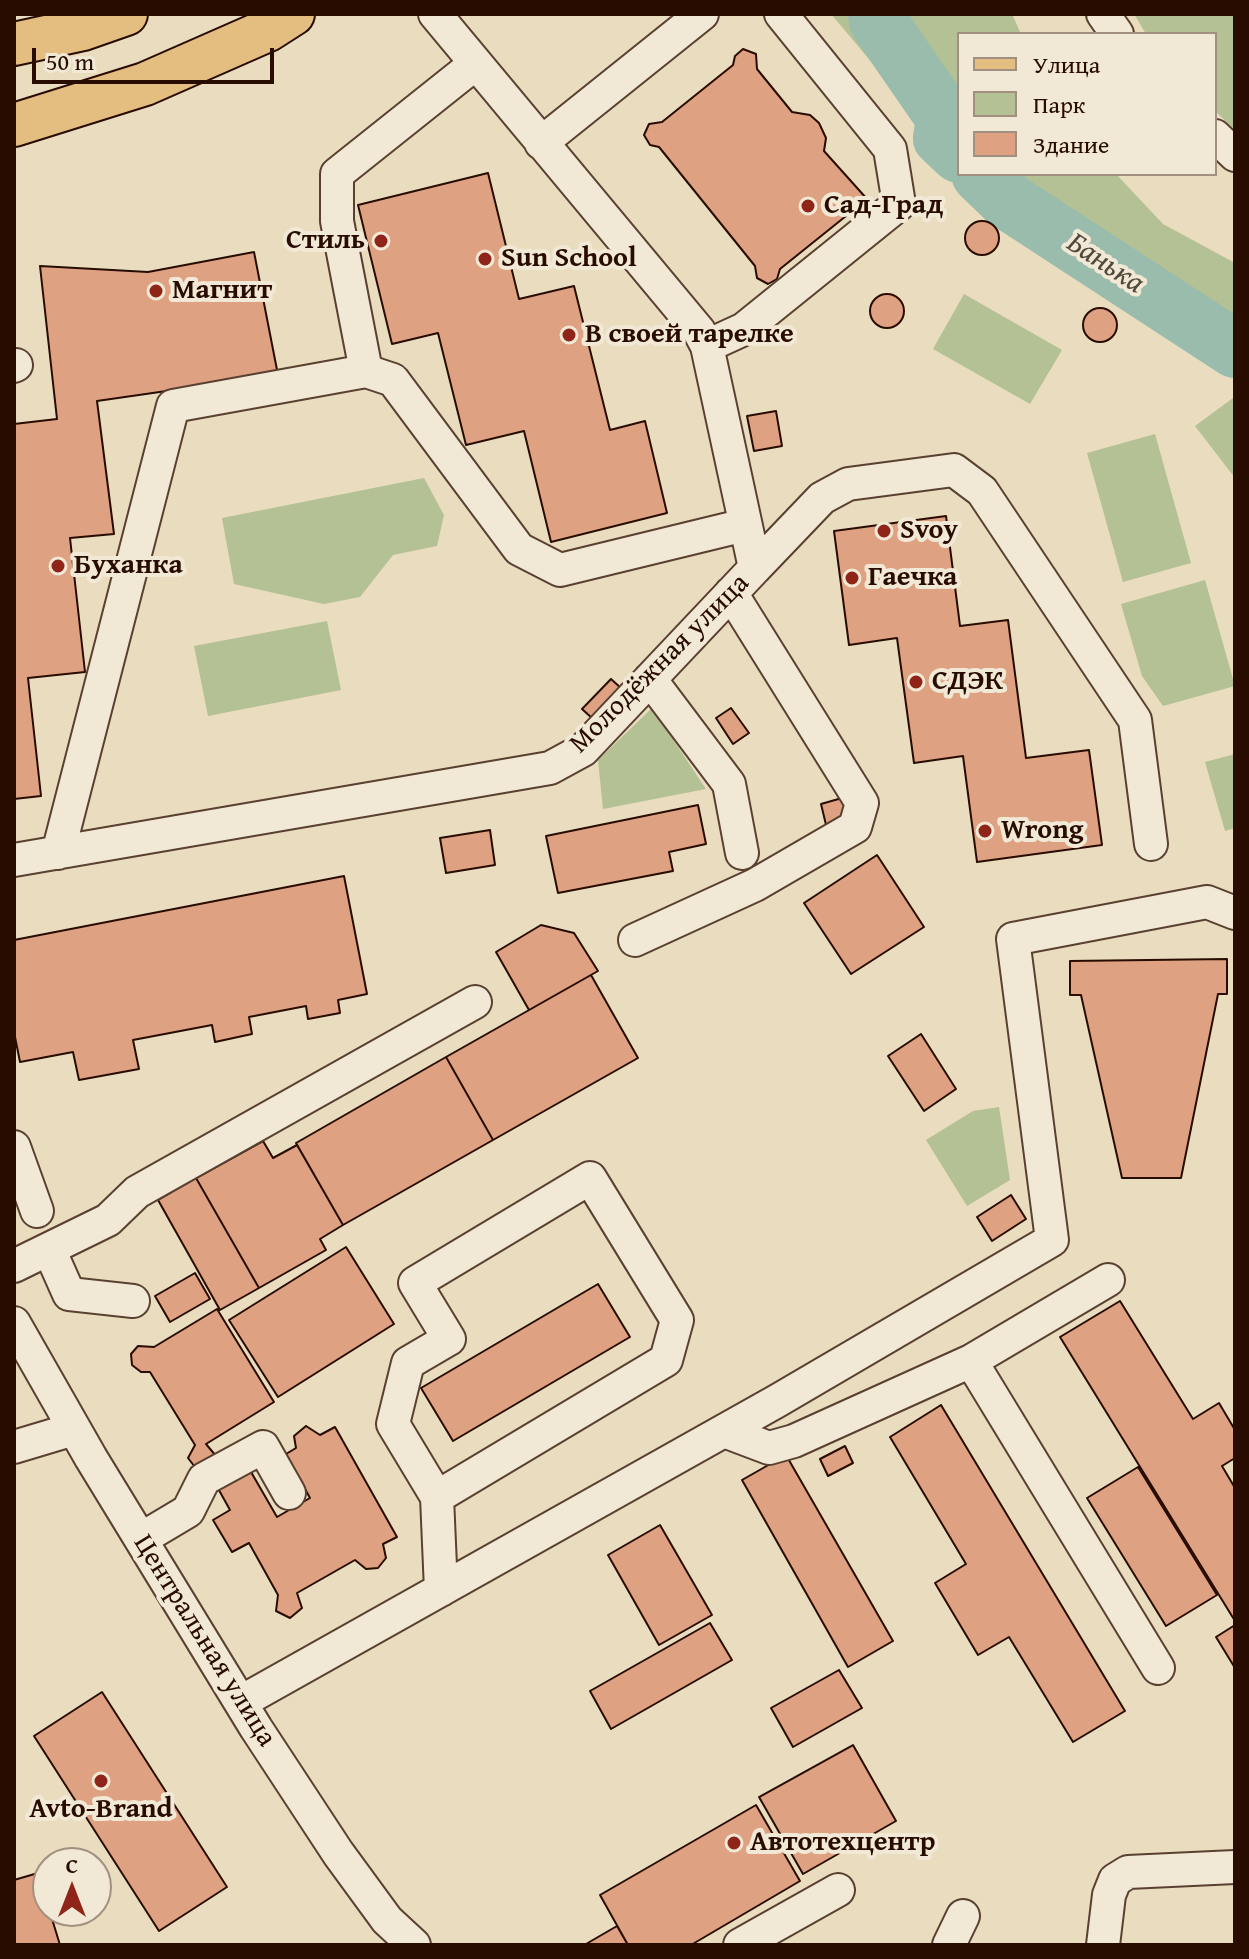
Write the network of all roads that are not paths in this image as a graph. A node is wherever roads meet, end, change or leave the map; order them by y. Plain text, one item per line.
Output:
1 (126, 14) edge
2 (293, 14) edge
3 (435, 14) edge
4 (702, 14) edge
5 (781, 14) edge
6 (1103, 14) edge
7 (1116, 32) edge
8 (14, 44) edge
9 (475, 64) junction
10 (14, 125) edge
11 (1217, 138) edge
12 (541, 143) junction
13 (1235, 155) edge
14 (707, 346) junction
15 (366, 371) junction
16 (745, 525) junction
17 (755, 568) junction
18 (731, 593) junction
19 (650, 679) junction
20 (1151, 844) dead end
21 (58, 853) junction
22 (742, 853) dead end
23 (14, 860) edge
24 (1235, 913) edge
25 (635, 940) dead end
26 (475, 1002) dead end
27 (14, 1147) edge
28 (37, 1211) dead end
29 (49, 1249) junction
30 (14, 1266) edge
31 (1108, 1280) dead end
32 (133, 1301) dead end
33 (14, 1323) edge
34 (971, 1361) junction
35 (74, 1429) junction
36 (724, 1431) junction
37 (14, 1447) edge
38 (289, 1493) dead end
39 (437, 1497) junction
40 (141, 1539) junction
41 (441, 1590) junction
42 (1158, 1668) dead end
43 (241, 1702) junction
44 (1235, 1867) edge
45 (838, 1890) dead end
46 (963, 1916) dead end
47 (414, 1945) edge
48 (740, 1945) edge
49 (949, 1945) edge
50 (1103, 1945) edge

1 - 8 main road
2 - 10 main road
3 - 9 street, Молодёжная улица
4 - 12 street
5 - 14 street
6 - 7 street
9 - 12 street, Молодёжная улица
9 - 15 street
11 - 13 street
12 - 14 street, Молодёжная улица
14 - 16 street, Молодёжная улица
15 - 16 street
15 - 21 street
16 - 17 street, Молодёжная улица
17 - 18 street, Молодёжная улица
17 - 20 street
18 - 19 street, Молодёжная улица
18 - 25 street
19 - 21 street, Молодёжная улица
19 - 22 street
21 - 23 street, Молодёжная улица
24 - 36 street
26 - 29 street
27 - 28 street
29 - 30 street
29 - 32 street
31 - 34 street
33 - 35 street, Центральная улица
34 - 36 street
34 - 42 street
35 - 37 street
35 - 40 street, Центральная улица
36 - 41 street
38 - 40 street
39 - 39 street
39 - 41 street
40 - 43 street, Центральная улица
41 - 43 street
43 - 47 street, Центральная улица
44 - 50 street
45 - 48 street
46 - 49 street

